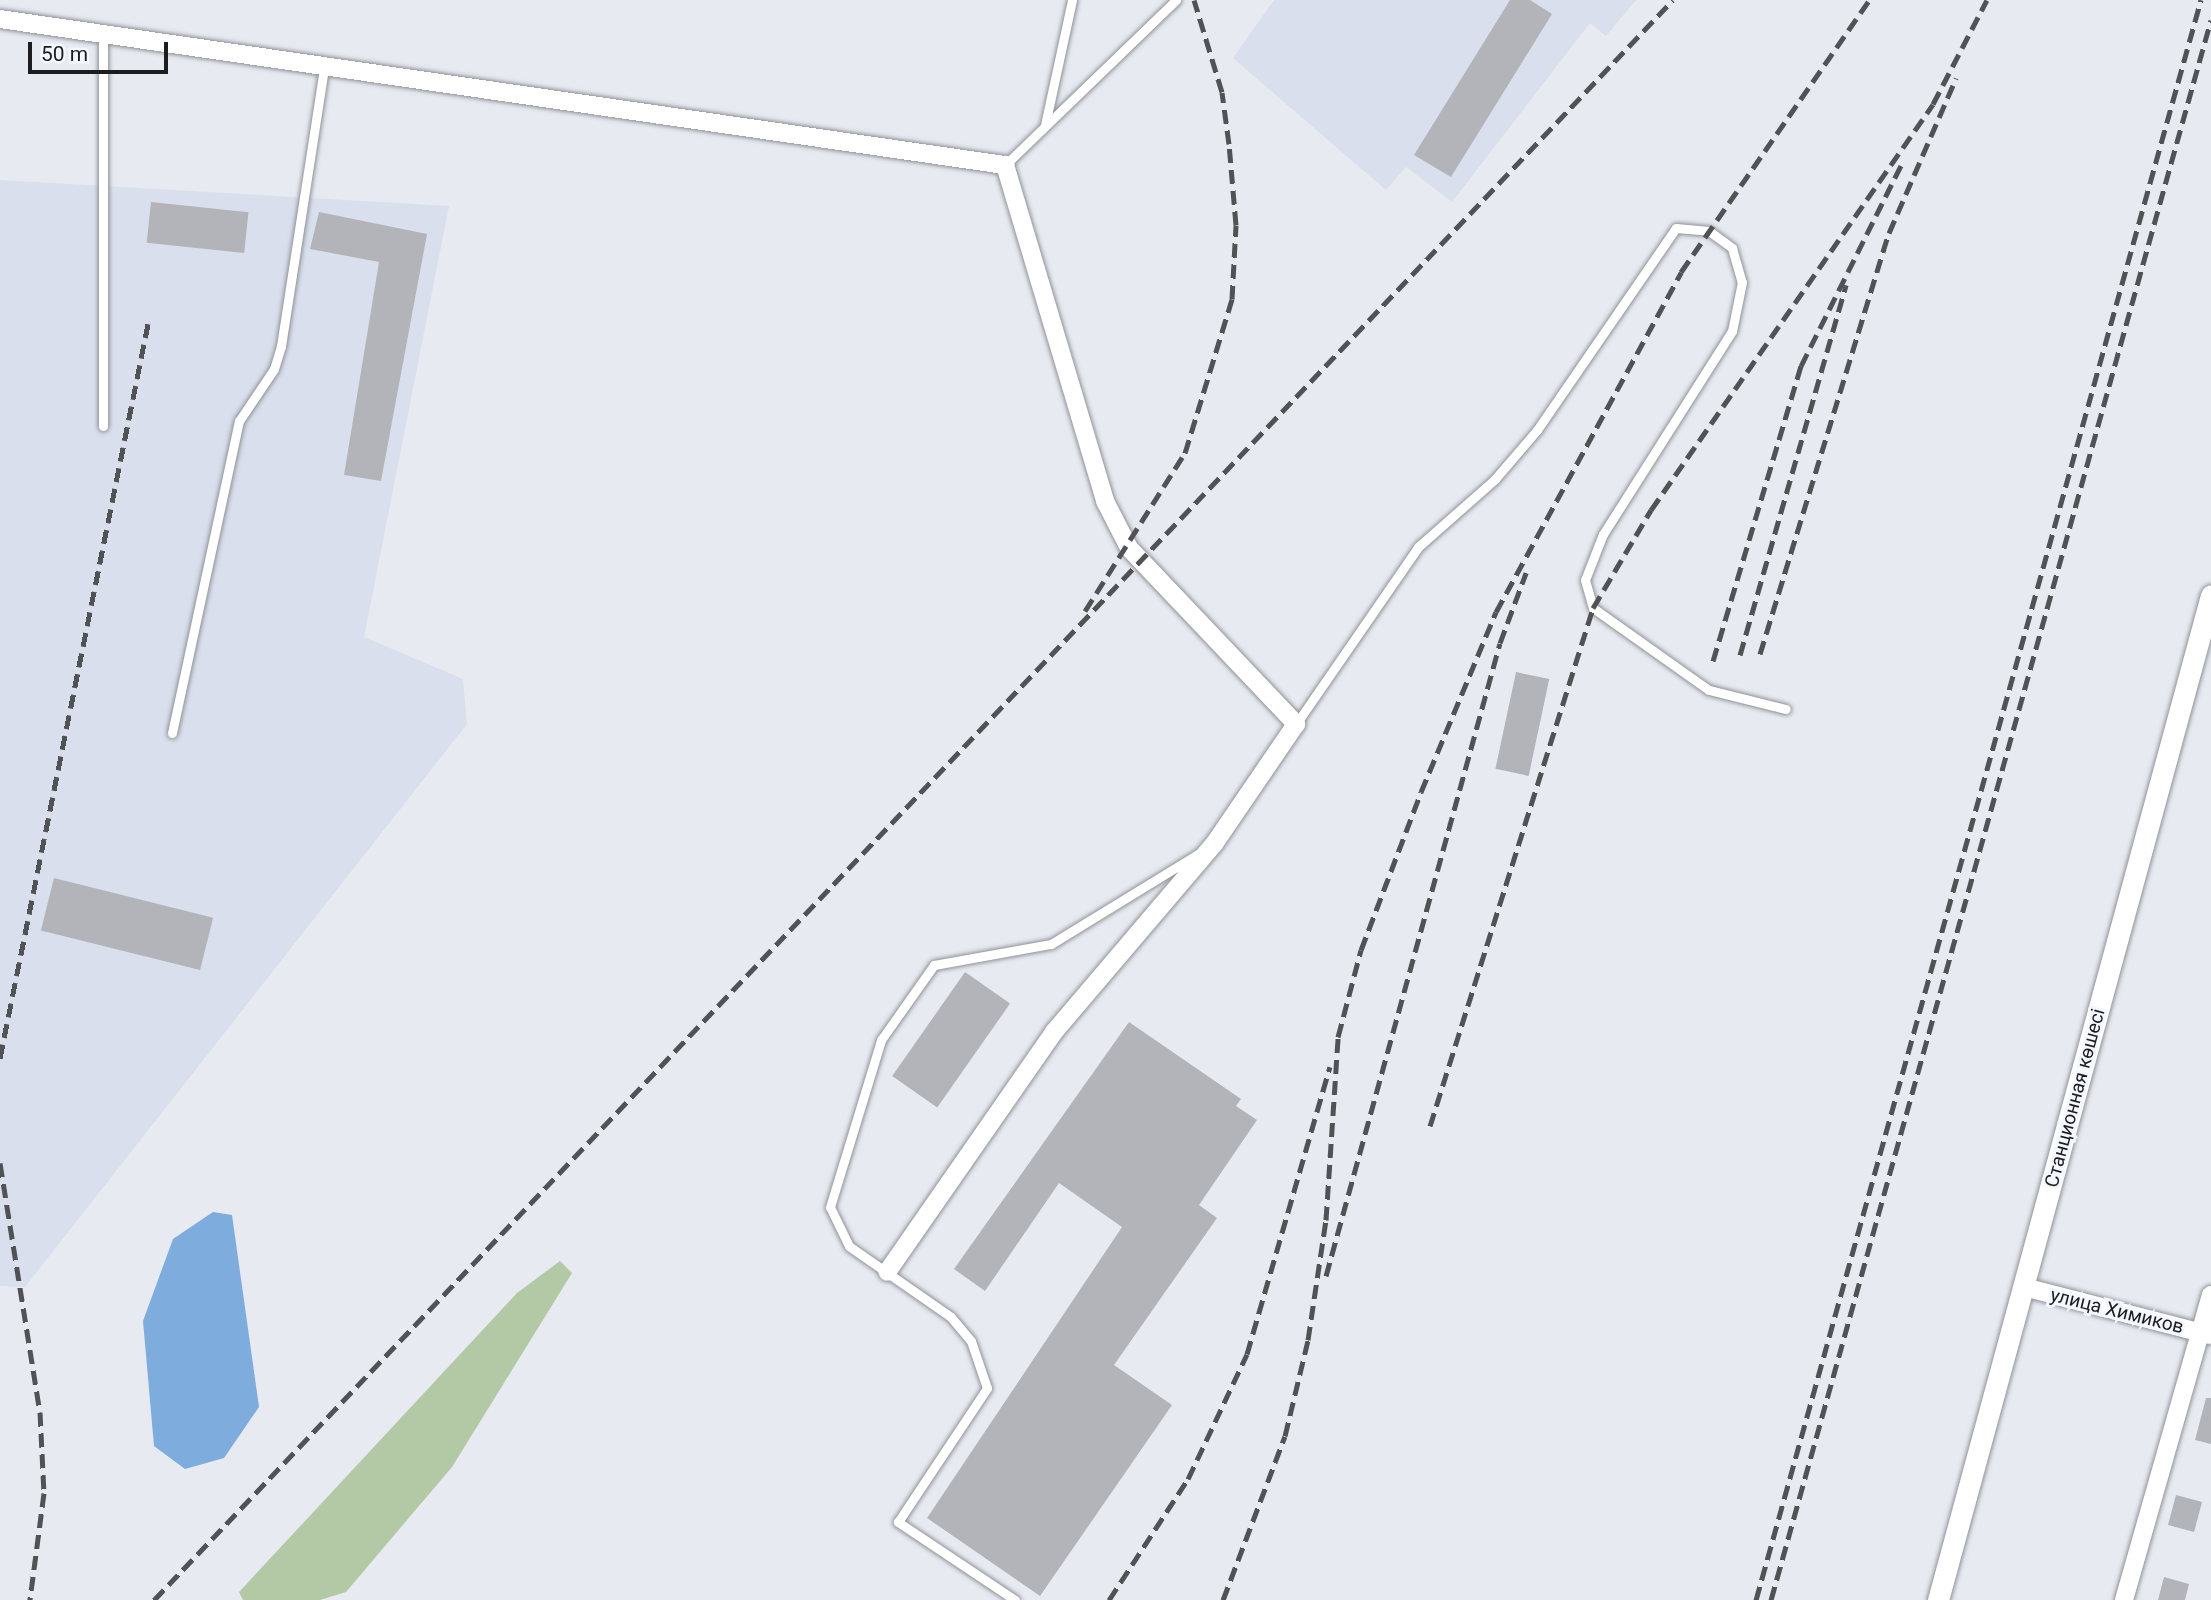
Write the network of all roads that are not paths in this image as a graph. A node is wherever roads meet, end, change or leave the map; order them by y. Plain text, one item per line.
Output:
1 (1072, 0) edge
2 (1176, 0) edge
3 (0, 19) edge
4 (103, 35) junction
5 (324, 67) junction
6 (1045, 126) junction
7 (1005, 165) junction
8 (103, 426) dead end
9 (2211, 595) edge
10 (1786, 709) dead end
11 (1296, 723) junction
12 (172, 733) dead end
13 (1214, 844) junction
14 (887, 1272) junction
15 (2024, 1287) junction
16 (2211, 1295) edge
17 (2206, 1334) edge
18 (1015, 1600) edge
19 (1938, 1600) edge
20 (2124, 1600) edge

1 - 6 lane
2 - 6 lane
3 - 4 street
4 - 5 street
4 - 8 lane
5 - 7 street
5 - 12 lane
6 - 7 lane
7 - 11 street
9 - 15 street, Станционная көшесі
10 - 11 lane
11 - 13 street
13 - 14 street
13 - 14 lane
14 - 18 lane
15 - 17 street, улица Химиков
15 - 19 street, Станционная көшесі
16 - 17 street
17 - 20 street

